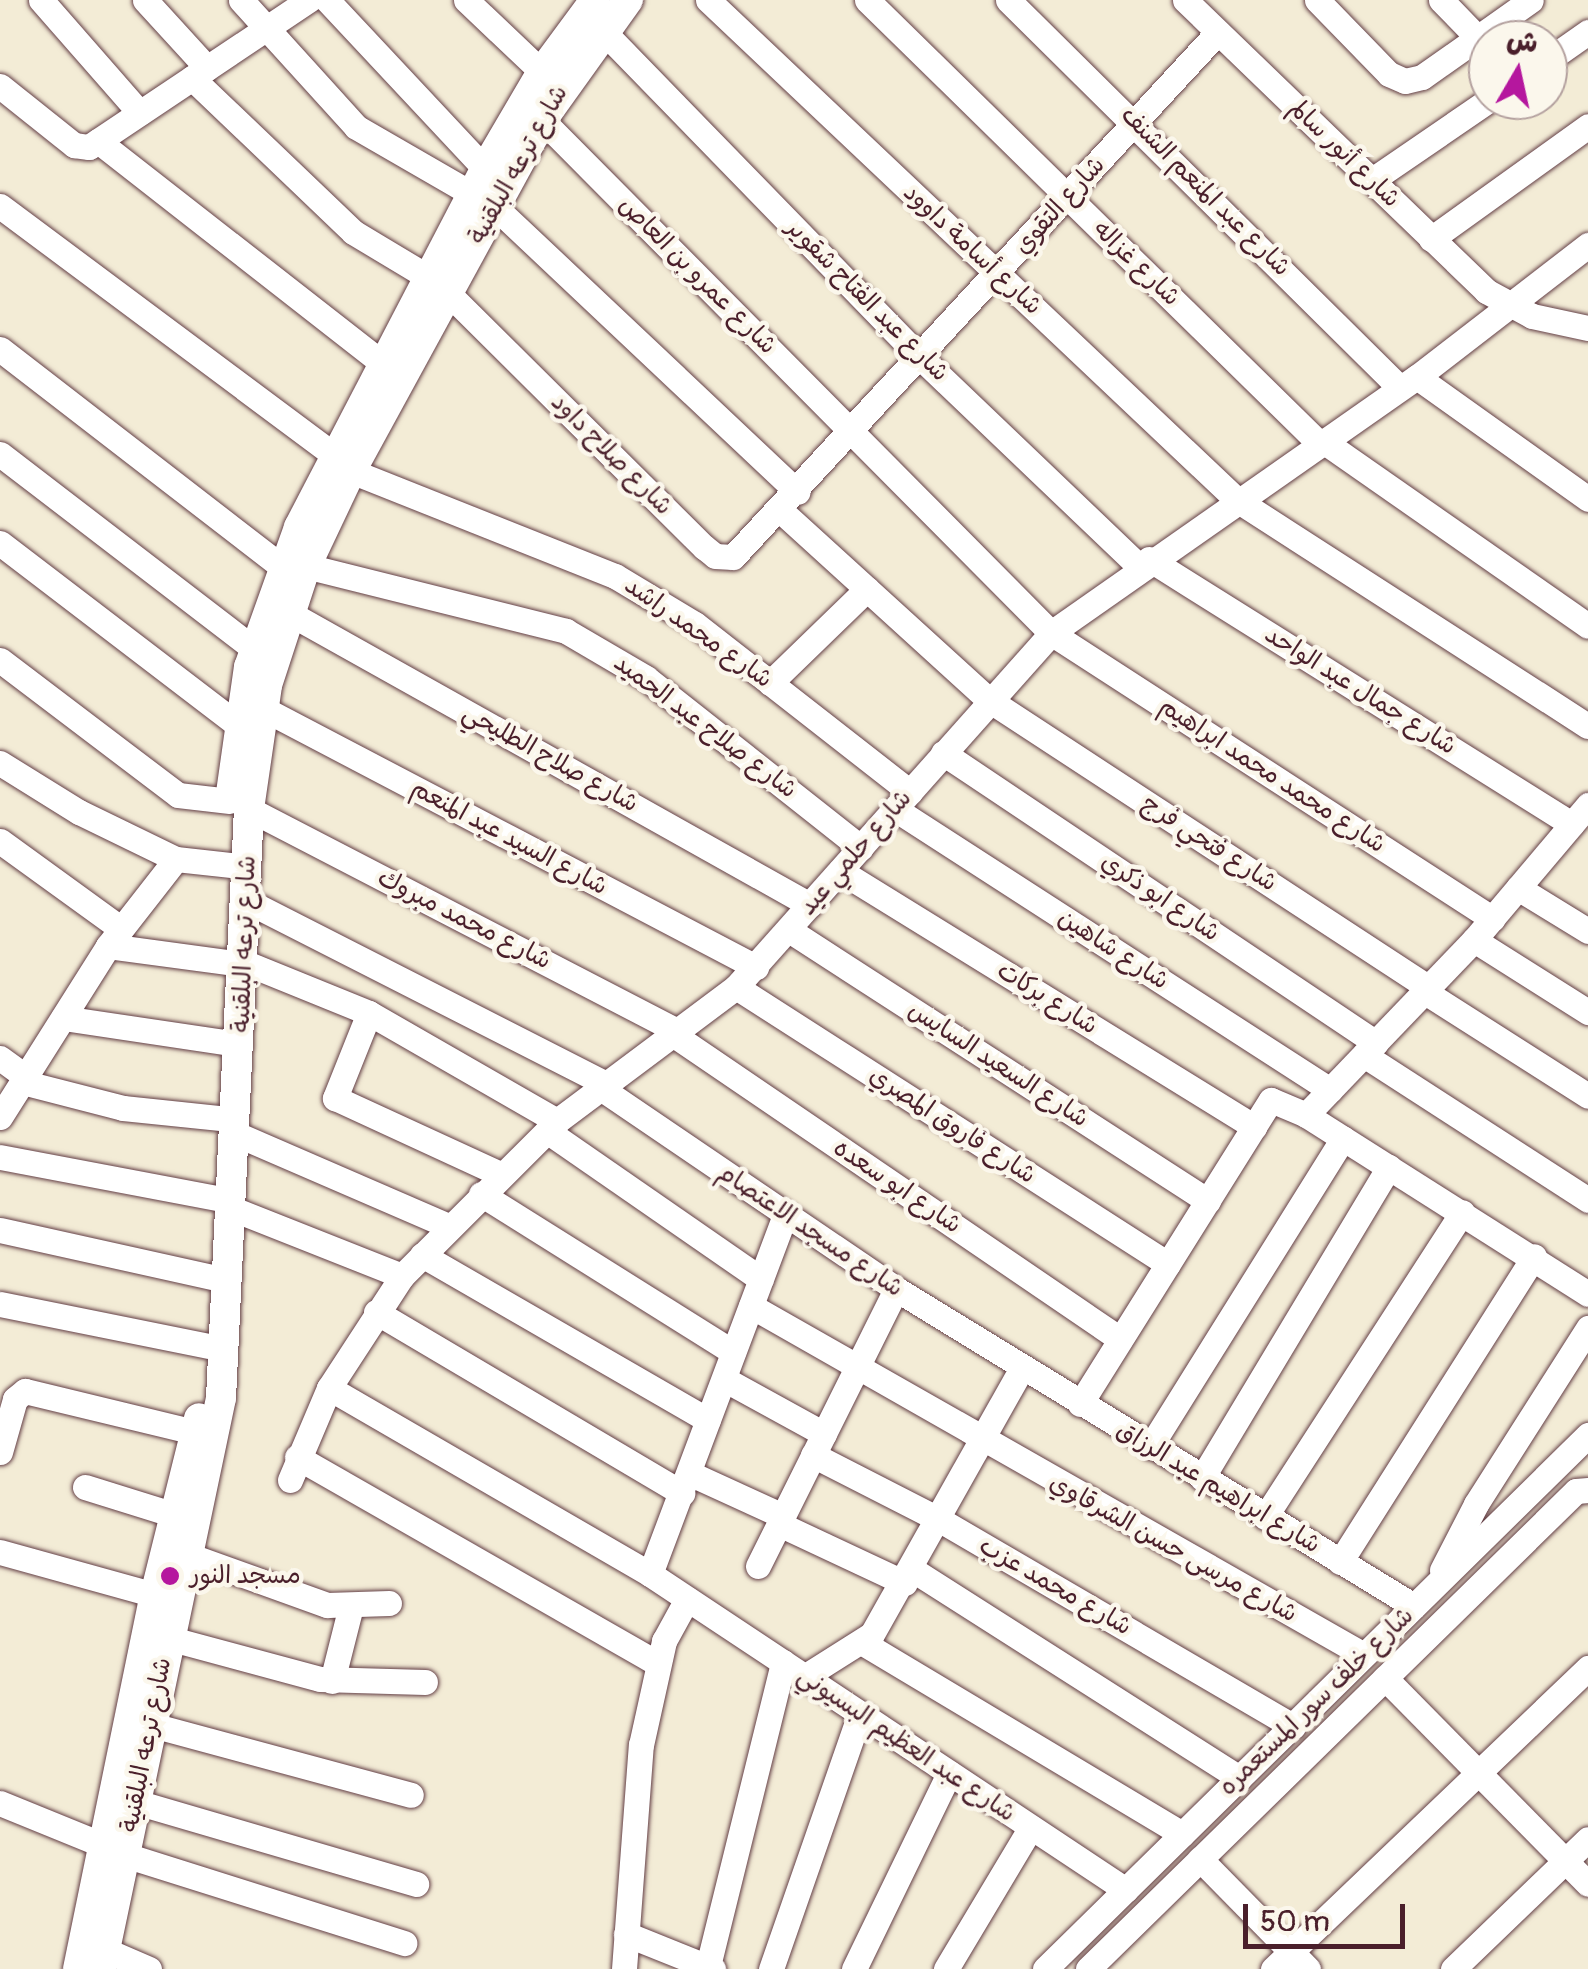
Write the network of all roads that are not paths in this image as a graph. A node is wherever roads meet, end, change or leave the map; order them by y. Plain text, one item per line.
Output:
1 (40, 0) edge
2 (144, 0) edge
3 (242, 0) edge
4 (309, 0) edge
5 (326, 0) edge
6 (466, 0) edge
7 (628, 0) edge
8 (708, 0) edge
9 (866, 0) edge
10 (1008, 0) edge
11 (1185, 0) edge
12 (1317, 0) edge
13 (1441, 0) edge
14 (1531, 0) edge
15 (598, 15) edge
16 (1500, 20) edge
17 (268, 28) junction
18 (1468, 28) edge
19 (1217, 33) junction
20 (1468, 42) edge
21 (542, 72) junction
22 (199, 73) junction
23 (0, 86) edge
24 (140, 114) junction
25 (1468, 114) edge
26 (542, 120) junction
27 (1135, 122) junction
28 (1588, 126) edge
29 (98, 141) junction
30 (1372, 180) junction
31 (484, 190) junction
32 (1067, 196) junction
33 (0, 206) edge
34 (1431, 238) junction
35 (1588, 245) edge
36 (999, 275) junction
37 (438, 285) junction
38 (1506, 305) junction
39 (1588, 328) edge
40 (0, 348) edge
41 (920, 357) junction
42 (382, 363) junction
43 (1408, 382) junction
44 (852, 431) junction
45 (1322, 442) junction
46 (0, 454) edge
47 (343, 463) junction
48 (1237, 500) junction
49 (1588, 500) edge
50 (788, 501) junction
51 (0, 543) edge
52 (1144, 563) junction
53 (294, 567) junction
54 (866, 589) junction
55 (289, 612) junction
56 (1588, 626) edge
57 (1051, 633) junction
58 (254, 650) junction
59 (0, 660) edge
60 (770, 683) junction
61 (988, 700) junction
62 (249, 716) junction
63 (1588, 726) edge
64 (943, 753) junction
65 (0, 763) edge
66 (902, 800) junction
67 (240, 805) junction
68 (1579, 825) edge
69 (0, 841) edge
70 (861, 848) junction
71 (176, 858) junction
72 (238, 867) junction
73 (840, 871) junction
74 (1518, 888) junction
75 (247, 900) junction
76 (810, 905) junction
77 (1493, 919) junction
78 (789, 930) junction
79 (1588, 930) edge
80 (114, 937) junction
81 (1474, 940) junction
82 (236, 963) junction
83 (756, 967) junction
84 (736, 987) junction
85 (1427, 990) junction
86 (1588, 1012) edge
87 (369, 1014) junction
88 (63, 1018) junction
89 (676, 1033) junction
90 (223, 1042) junction
91 (1370, 1049) junction
92 (0, 1058) edge
93 (24, 1080) junction
94 (605, 1087) junction
95 (1330, 1090) junction
96 (1588, 1096) edge
97 (1306, 1115) junction
98 (0, 1117) edge
99 (228, 1126) junction
100 (552, 1126) junction
101 (1254, 1127) junction
102 (1342, 1138) junction
103 (0, 1158) edge
104 (1389, 1167) junction
105 (500, 1174) junction
106 (481, 1194) junction
107 (1588, 1200) edge
108 (1208, 1201) junction
109 (225, 1203) junction
110 (1462, 1212) junction
111 (785, 1214) junction
112 (448, 1226) junction
113 (0, 1230) edge
114 (422, 1255) junction
115 (1534, 1256) junction
116 (1168, 1264) junction
117 (402, 1276) junction
118 (212, 1277) junction
119 (760, 1280) junction
120 (896, 1289) junction
121 (1588, 1294) edge
122 (0, 1304) edge
123 (751, 1306) junction
124 (376, 1312) junction
125 (1588, 1328) edge
126 (1120, 1339) junction
127 (209, 1346) junction
128 (733, 1352) junction
129 (1022, 1368) junction
130 (857, 1369) junction
131 (724, 1379) junction
132 (329, 1388) junction
133 (1080, 1404) junction
134 (708, 1420) junction
135 (206, 1435) junction
136 (1588, 1435) edge
137 (982, 1442) junction
138 (819, 1445) junction
139 (1150, 1446) junction
140 (0, 1452) edge
141 (1202, 1478) junction
142 (686, 1483) junction
143 (84, 1488) dead end
144 (1584, 1494) edge
145 (175, 1514) junction
146 (1266, 1517) junction
147 (781, 1520) junction
148 (940, 1520) junction
149 (0, 1552) edge
150 (188, 1556) junction
151 (1340, 1562) junction
152 (758, 1566) dead end
153 (650, 1574) junction
154 (909, 1576) junction
155 (1433, 1588) junction
156 (154, 1595) junction
157 (687, 1598) junction
158 (388, 1603) dead end
159 (352, 1606) junction
160 (1414, 1606) junction
161 (168, 1638) junction
162 (864, 1644) junction
163 (1364, 1655) junction
164 (657, 1663) junction
165 (1588, 1668) edge
166 (793, 1670) junction
167 (1385, 1678) junction
168 (332, 1681) junction
169 (425, 1682) dead end
170 (860, 1714) junction
171 (152, 1725) junction
172 (1293, 1726) junction
173 (948, 1773) junction
174 (1478, 1773) junction
175 (1239, 1778) junction
176 (411, 1795) dead end
177 (136, 1802) junction
178 (0, 1803) edge
179 (1030, 1827) junction
180 (1182, 1834) junction
181 (1588, 1839) edge
182 (114, 1850) junction
183 (1200, 1860) junction
184 (1565, 1861) junction
185 (416, 1884) dead end
186 (1588, 1884) edge
187 (1126, 1890) junction
188 (626, 1934) junction
189 (404, 1943) dead end
190 (103, 1960) edge
191 (1290, 1963) edge
192 (710, 1968) edge
193 (78, 1969) edge
194 (149, 1969) edge
195 (624, 1969) edge
196 (771, 1969) edge
197 (854, 1969) edge
198 (946, 1969) edge
199 (1045, 1969) edge
200 (1088, 1969) edge
201 (1452, 1969) edge

1 - 24 street
2 - 22 street
3 - 17 street
4 - 17 street
5 - 31 street
6 - 21 street
7 - 15 street, شارع ترعه البلقنية
8 - 36 street, شارع أسامة داوود
9 - 32 street, شارع غزاله
10 - 27 street, شارع عبد المنعم الشنف
11 - 19 street, شارع أنور سالم
12 - 20 street
13 - 18 street
14 - 16 street
15 - 21 street, شارع ترعه البلقنية
15 - 26 street, شارع ترعه البلقنية
15 - 41 street, شارع عبد الفتاح شقوير
17 - 22 street
17 - 31 street
19 - 27 street, شارع التقوي
19 - 30 street, شارع أنور سالم
21 - 31 street, شارع ترعه البلقنية
22 - 24 street
22 - 37 street
23 - 29 street
24 - 29 street
25 - 30 street
26 - 31 street, شارع ترعه البلقنية
26 - 44 street, شارع عمرو بن العاص
27 - 32 street, شارع التقوي
27 - 43 street, شارع عبد المنعم الشنف
28 - 34 street
29 - 42 street
30 - 34 street, شارع أنور سالم
31 - 37 street, شارع ترعه البلقنية
31 - 50 street, شارع فتحي فرج
32 - 36 street, شارع التقوي
32 - 45 street, شارع غزاله
33 - 47 street, شارع محمد راشد
34 - 38 street, شارع أنور سالم
35 - 38 street, شارع حلمي عيد
36 - 41 street, شارع التقوي
36 - 48 street, شارع أسامة داوود
37 - 42 street, شارع ترعه البلقنية
37 - 47 street, شارع ترعه البلقنية
37 - 50 street, شارع صلاح داود
38 - 39 street
38 - 43 street, شارع حلمي عيد
40 - 53 street
41 - 44 street, شارع التقوي
41 - 52 street, شارع عبد الفتاح شقوير
42 - 47 street, شارع ترعه البلقنية
43 - 45 street, شارع حلمي عيد
43 - 49 street, شارع عبد المنعم الشنف
44 - 50 street, شارع التقوي
44 - 57 street, شارع عمرو بن العاص
45 - 48 street, شارع حلمي عيد
45 - 56 street, شارع غزاله
46 - 58 street
47 - 53 street, شارع ترعه البلقنية
47 - 60 street, شارع محمد راشد
48 - 52 street, شارع حلمي عيد
48 - 63 street, شارع أسامة داوود
50 - 54 street, شارع فتحي فرج
51 - 62 street, شارع السيد عبد المنعم
52 - 57 street, شارع حلمي عيد
52 - 68 street, شارع جمال عبد الواحد
53 - 55 street, شارع ترعه البلقنية
53 - 58 street, شارع ترعه البلقنية
53 - 70 street, شارع صلاح عبد الحميد
54 - 60 street
54 - 61 street, شارع فتحي فرج
55 - 62 street, شارع ترعه البلقنية
55 - 76 street, شارع صلاح الطليحي
57 - 61 street, شارع حلمي عيد
57 - 77 street, شارع محمد محمد ابراهيم
58 - 62 street, شارع ترعه البلقنية
59 - 67 street
60 - 66 street, شارع محمد راشد
61 - 64 street, شارع حلمي عيد
61 - 85 street, شارع فتحي فرج
62 - 67 street, شارع ترعه البلقنية
62 - 83 street, شارع السيد عبد المنعم
64 - 66 street, شارع حلمي عيد
64 - 91 street, شارع ابو ذكري
65 - 71 street
66 - 70 street, شارع حلمي عيد
66 - 95 street, شارع شاهين
67 - 72 street, شارع ترعه البلقنية
67 - 89 street, شارع محمد مبروك
68 - 74 street
69 - 80 street
70 - 73 street, شارع حلمي عيد
71 - 72 street
71 - 80 street
72 - 75 street, شارع ترعه البلقنية
72 - 82 street, شارع ترعه البلقنية
73 - 76 street, شارع حلمي عيد
73 - 101 street, شارع بركات
74 - 77 street
74 - 79 street
75 - 82 street, شارع ترعه البلقنية
75 - 94 street, شارع مسجد الاعتصام
76 - 78 street, شارع حلمي عيد
77 - 81 street
78 - 83 street, شارع حلمي عيد
78 - 108 street, شارع السعيد السايس
80 - 82 street
80 - 88 street
81 - 85 street
81 - 86 street
82 - 87 street
82 - 90 street, شارع ترعه البلقنية
82 - 99 street, شارع ترعه البلقنية
83 - 84 street, شارع حلمي عيد
84 - 89 street, شارع حلمي عيد
84 - 116 street, شارع فاروق المصري
85 - 91 street
85 - 96 street, شارع فتحي فرج
87 - 100 street
87 - 105 street
88 - 90 street
88 - 93 street
89 - 94 street, شارع حلمي عيد
89 - 126 street, شارع ابو سعده
90 - 99 street, شارع ترعه البلقنية
91 - 95 street
91 - 107 street, شارع ابو ذكري
92 - 93 street
93 - 98 street
93 - 99 street
94 - 100 street, شارع حلمي عيد
94 - 111 street, شارع مسجد الاعتصام
95 - 97 street
97 - 101 street
97 - 102 street
99 - 109 street, شارع ترعه البلقنية
99 - 112 street
100 - 105 street, شارع حلمي عيد
100 - 119 street
101 - 108 street
102 - 104 street
102 - 139 street
103 - 109 street
104 - 110 street
104 - 141 street
105 - 106 street, شارع حلمي عيد
106 - 112 street, شارع حلمي عيد
106 - 128 street
108 - 116 street
109 - 117 street
109 - 118 street, شارع ترعه البلقنية
109 - 135 street, شارع ترعه البلقنية
110 - 115 street
110 - 146 street
111 - 119 street
111 - 120 street, شارع مسجد الاعتصام
112 - 114 street, شارع حلمي عيد
113 - 118 street
114 - 117 street, شارع حلمي عيد
114 - 134 street
115 - 121 street
115 - 151 street
116 - 126 street
117 - 124 street, شارع حلمي عيد
118 - 127 street, شارع ترعه البلقنية
119 - 123 street
120 - 129 street, شارع مسجد الاعتصام
120 - 130 street
122 - 127 street
123 - 128 street
123 - 130 street, شارع مرسى حسن الشرقاوي
124 - 132 street, شارع حلمي عيد
124 - 142 street
125 - 155 street
126 - 133 street
127 - 135 street, شارع ترعه البلقنية
128 - 131 street
129 - 133 street, شارع ابراهيم عبد الرزاق
129 - 137 street
130 - 137 street, شارع مرسى حسن الشرقاوي
130 - 138 street
131 - 134 street
131 - 138 street, شارع محمد عزب
132 - 153 street, شارع عبد العظيم البسيوني
132 - 164 street, شارع حلمي عيد
133 - 139 street, شارع ابراهيم عبد الرزاق
134 - 142 street
135 - 140 street
135 - 145 street, شارع ترعه البلقنية
135 - 150 street, شارع ترعه البلقنية
136 - 155 street, شارع خلف سور المستعمره
137 - 148 street
137 - 163 street, شارع مرسى حسن الشرقاوي
138 - 147 street
138 - 148 street, شارع محمد عزب
139 - 141 street, شارع ابراهيم عبد الرزاق
141 - 146 street, شارع ابراهيم عبد الرزاق
142 - 147 street
142 - 153 street
143 - 145 street
144 - 167 street
145 - 156 street, شارع ترعه البلقنية
146 - 151 street, شارع ابراهيم عبد الرزاق
147 - 152 street
147 - 154 street
148 - 154 street
148 - 172 street, شارع محمد عزب
149 - 156 street
150 - 159 street
150 - 161 street, شارع ترعه البلقنية
151 - 160 street, شارع ابراهيم عبد الرزاق
153 - 157 street, شارع عبد العظيم البسيوني
154 - 162 street
154 - 175 street
155 - 160 street, شارع خلف سور المستعمره
156 - 182 street, شارع ترعه البلقنية
157 - 164 street
157 - 166 street, شارع عبد العظيم البسيوني
158 - 159 street
159 - 168 street
160 - 163 street, شارع خلف سور المستعمره
161 - 168 street
161 - 171 street, شارع ترعه البلقنية
162 - 166 street
162 - 180 street
163 - 172 street, شارع خلف سور المستعمره
164 - 188 street
165 - 174 street
166 - 170 street, شارع عبد العظيم البسيوني
166 - 192 street
167 - 174 street
167 - 183 street
168 - 169 street
170 - 173 street, شارع عبد العظيم البسيوني
170 - 196 street
171 - 176 street
171 - 177 street, شارع ترعه البلقنية
172 - 175 street, شارع خلف سور المستعمره
173 - 179 street, شارع عبد العظيم البسيوني
173 - 197 street
174 - 184 street
174 - 191 street
175 - 180 street, شارع خلف سور المستعمره
177 - 182 street, شارع ترعه البلقنية
177 - 185 street
178 - 182 street
179 - 187 street, شارع عبد العظيم البسيوني
179 - 198 street
180 - 187 street, شارع خلف سور المستعمره
181 - 184 street
182 - 189 street
182 - 190 street, شارع ترعه البلقنية
182 - 193 street, شارع ترعه البلقنية
183 - 191 street
183 - 200 street
184 - 186 street
184 - 201 street
187 - 199 street, شارع خلف سور المستعمره
188 - 192 street
188 - 195 street
190 - 194 street

